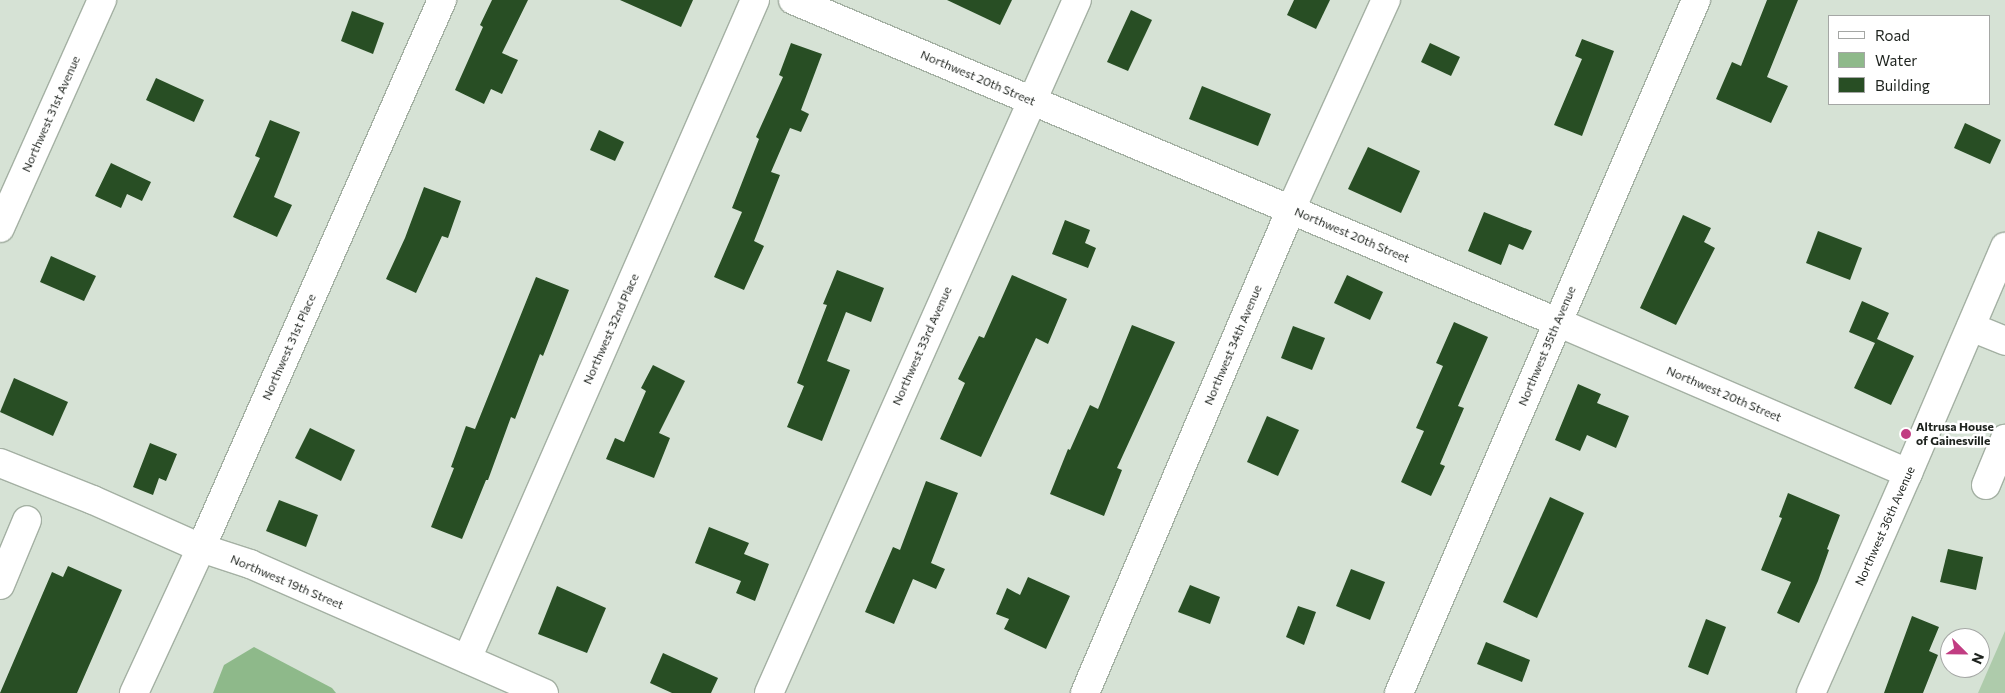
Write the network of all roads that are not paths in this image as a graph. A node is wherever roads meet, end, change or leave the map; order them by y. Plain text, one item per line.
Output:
1 (102, 0) edge
2 (442, 0) edge
3 (755, 0) edge
4 (793, 0) edge
5 (1077, 0) edge
6 (1386, 0) edge
7 (1696, 0) edge
8 (1031, 100) junction
9 (1291, 209) junction
10 (0, 228) edge
11 (2005, 247) edge
12 (1557, 322) junction
13 (1971, 327) junction
14 (2005, 341) edge
15 (2005, 439) edge
16 (0, 463) edge
17 (1908, 473) junction
18 (1986, 484) dead end
19 (27, 520) dead end
20 (201, 548) junction
21 (0, 584) edge
22 (467, 658) junction
23 (134, 693) edge
24 (544, 693) edge
25 (769, 693) edge
26 (1085, 693) edge
27 (1399, 693) edge
28 (1811, 693) edge

1 - 10 street, Northwest 31st Avenue
2 - 20 street, Northwest 31st Place
3 - 22 street, Northwest 32nd Place
4 - 8 street, Northwest 20th Street
5 - 8 street, Northwest 33rd Avenue
6 - 9 street, Northwest 34th Avenue
7 - 12 street, Northwest 35th Avenue
8 - 9 street, Northwest 20th Street
8 - 25 street, Northwest 33rd Avenue
9 - 12 street, Northwest 20th Street
9 - 26 street, Northwest 34th Avenue
11 - 13 street, Northwest 36th Avenue
12 - 17 street, Northwest 20th Street
12 - 27 street, Northwest 35th Avenue
13 - 14 street
13 - 17 street, Northwest 36th Avenue
15 - 18 street
16 - 20 street, Northwest 19th Street
17 - 28 street, Northwest 36th Avenue
19 - 21 street
20 - 22 street, Northwest 19th Street
20 - 23 street, Northwest 31st Place
22 - 24 street, Northwest 19th Street

